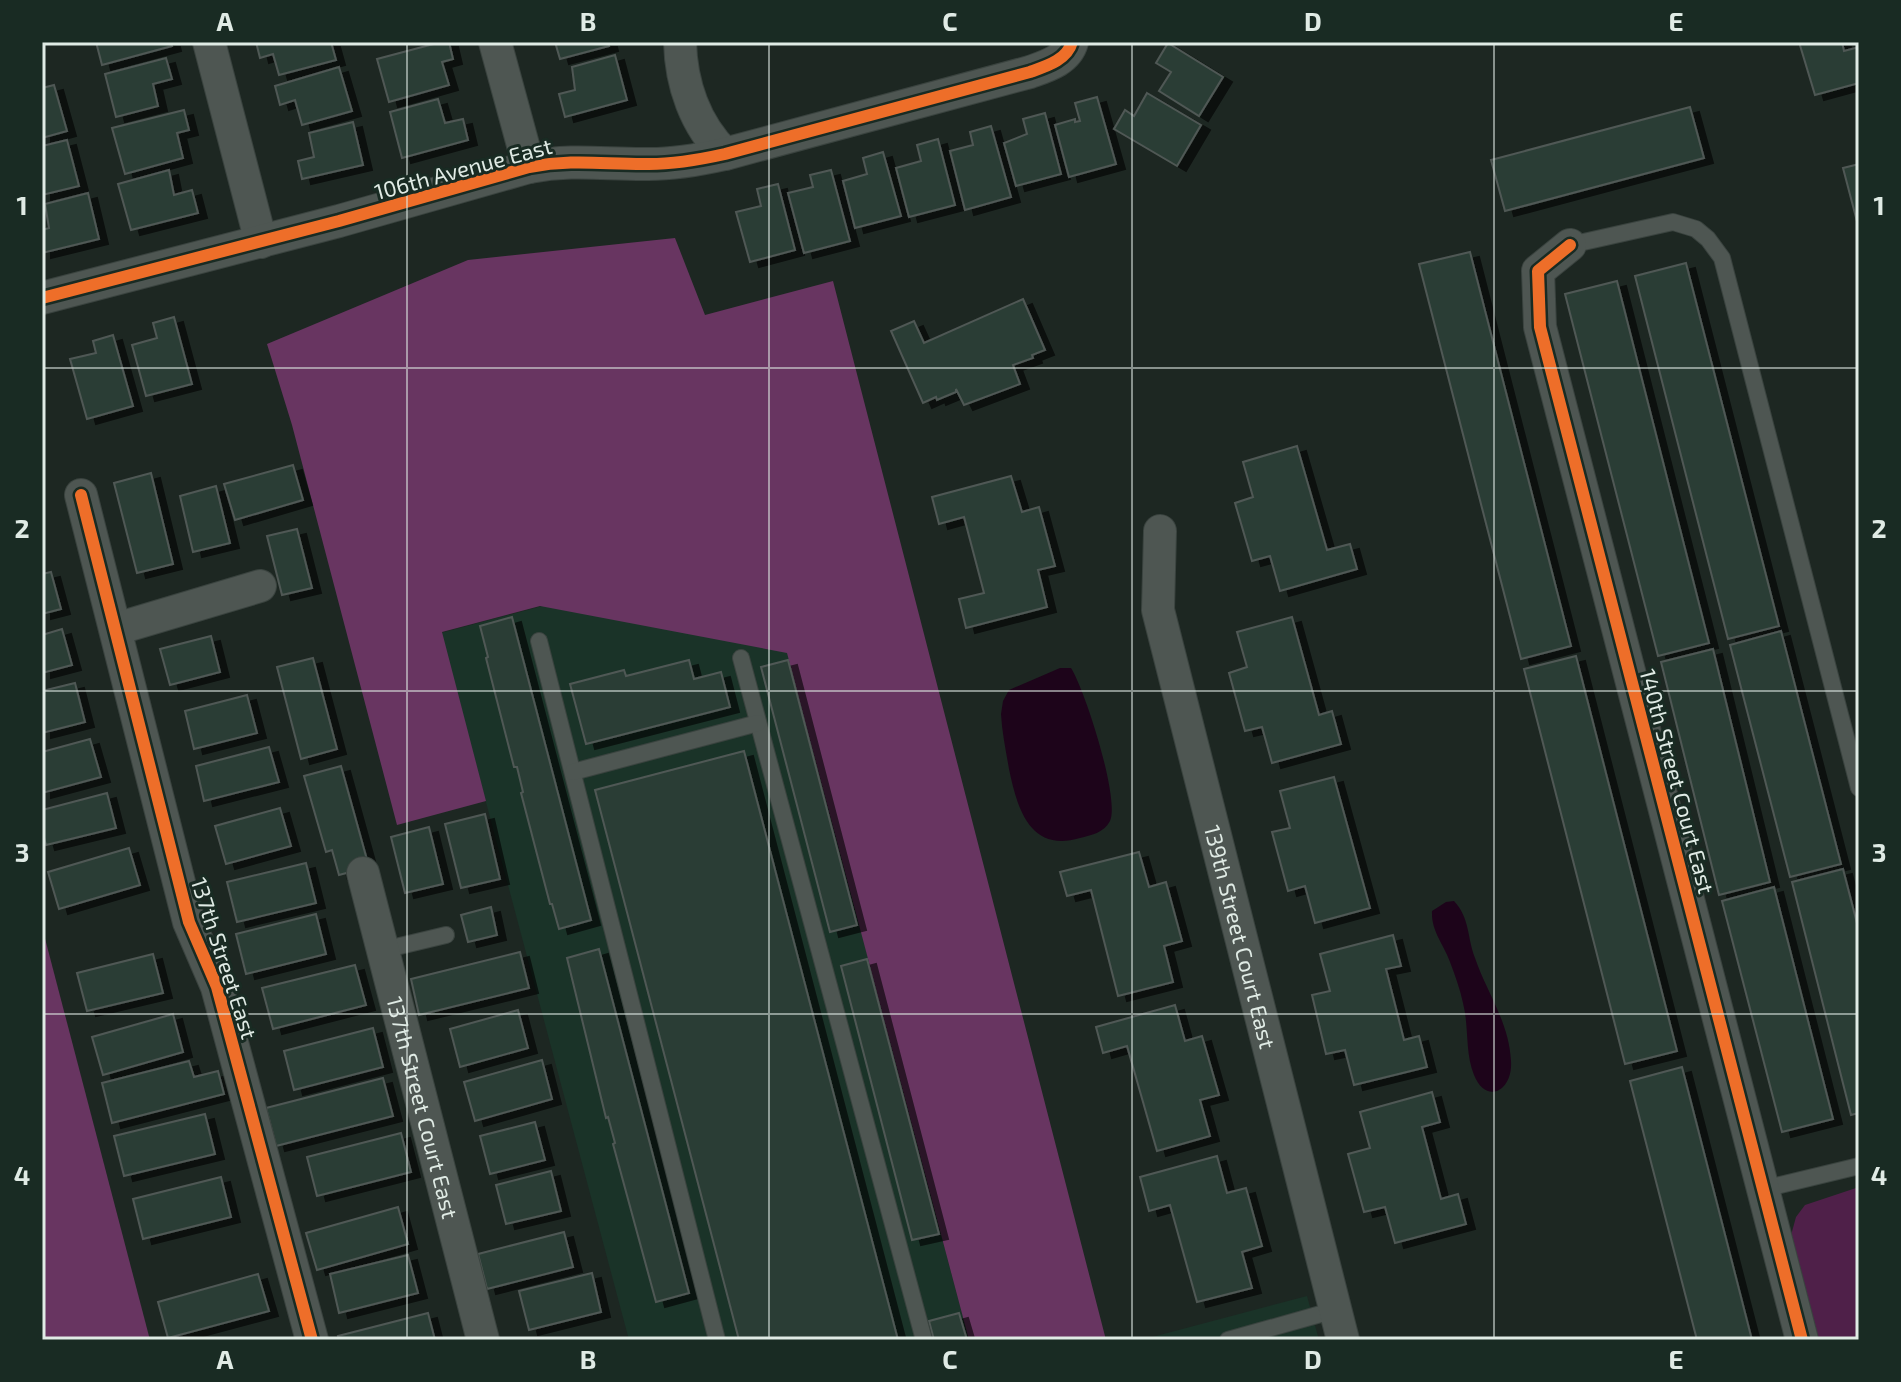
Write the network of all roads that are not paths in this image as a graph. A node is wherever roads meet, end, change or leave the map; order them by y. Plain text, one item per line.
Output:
1 (209, 42) edge
2 (495, 42) edge
3 (680, 42) edge
4 (1072, 42) edge
5 (725, 154) junction
6 (529, 167) junction
7 (261, 242) junction
8 (1570, 245) joint
9 (42, 298) edge
10 (81, 495) dead end
11 (1160, 531) dead end
12 (260, 586) dead end
13 (116, 629) junction
14 (539, 641) dead end
15 (741, 658) dead end
16 (758, 723) junction
17 (573, 772) junction
18 (1859, 788) edge
19 (363, 873) dead end
20 (446, 935) dead end
21 (383, 950) junction
22 (1859, 1166) edge
23 (1763, 1189) junction
24 (1339, 1325) edge
25 (312, 1340) edge
26 (483, 1340) edge
27 (717, 1340) edge
28 (924, 1340) edge
29 (1228, 1340) edge
30 (1802, 1340) edge

1 - 7 street
2 - 6 street
3 - 5 street
4 - 5 street, 106th Avenue East
5 - 6 street, 106th Avenue East
6 - 7 street, 106th Avenue East
7 - 9 street, 106th Avenue East
8 - 18 lane
8 - 23 street, 140th Street Court East
10 - 13 street, 137th Street East
11 - 24 street, 139th Street Court East
12 - 13 street
13 - 25 street, 137th Street East
14 - 17 lane
15 - 16 lane
16 - 17 lane
16 - 28 lane
17 - 27 lane
19 - 21 street, 137th Street Court East
20 - 21 lane
21 - 26 street, 137th Street Court East
22 - 23 lane
23 - 30 street, 140th Street Court East
24 - 29 lane

